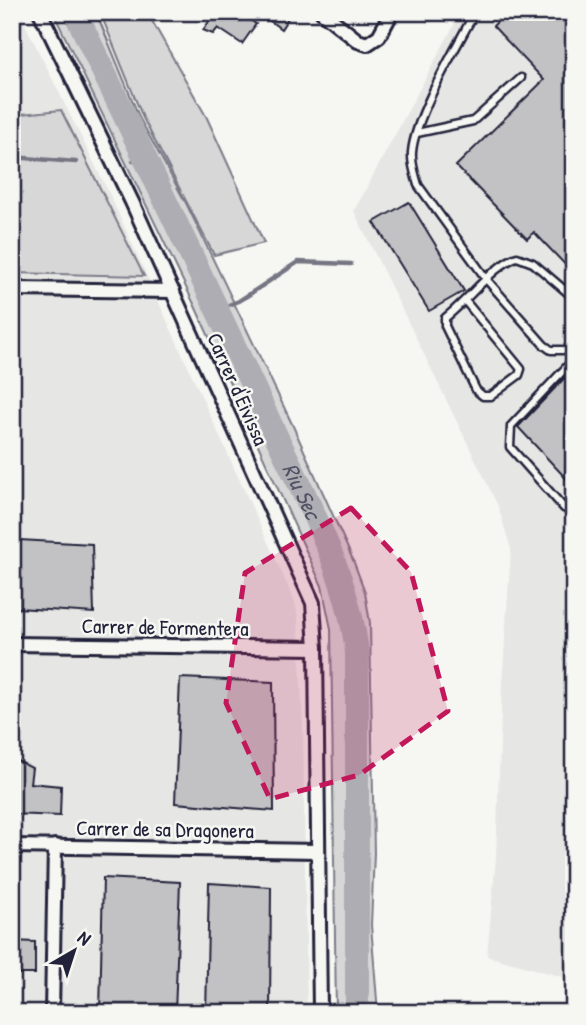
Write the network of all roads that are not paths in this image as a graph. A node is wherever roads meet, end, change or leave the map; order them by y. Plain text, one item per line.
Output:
1 (40, 12) edge
2 (322, 12) edge
3 (392, 12) edge
4 (475, 12) edge
5 (521, 78) dead end
6 (417, 133) junction
7 (487, 280) junction
8 (12, 289) edge
9 (173, 291) junction
10 (574, 298) edge
11 (466, 302) junction
12 (574, 350) edge
13 (574, 359) edge
14 (574, 513) edge
15 (12, 644) edge
16 (316, 648) junction
17 (12, 846) edge
18 (55, 846) junction
19 (317, 851) junction
20 (52, 1013) edge
21 (320, 1013) edge

1 - 9 street, Carrer d'Eivissa
2 - 3 street
4 - 6 lane
5 - 6 lane
6 - 7 lane
7 - 10 lane
7 - 11 lane
7 - 12 lane
8 - 9 street
9 - 16 street, Carrer d'Eivissa
11 - 11 lane
13 - 14 lane
15 - 16 street, Carrer de Formentera
16 - 19 street, Carrer d'Eivissa
17 - 18 street, Carrer de sa Dragonera
18 - 19 street, Carrer de sa Dragonera
18 - 20 street
19 - 21 street, Carrer d'Eivissa

